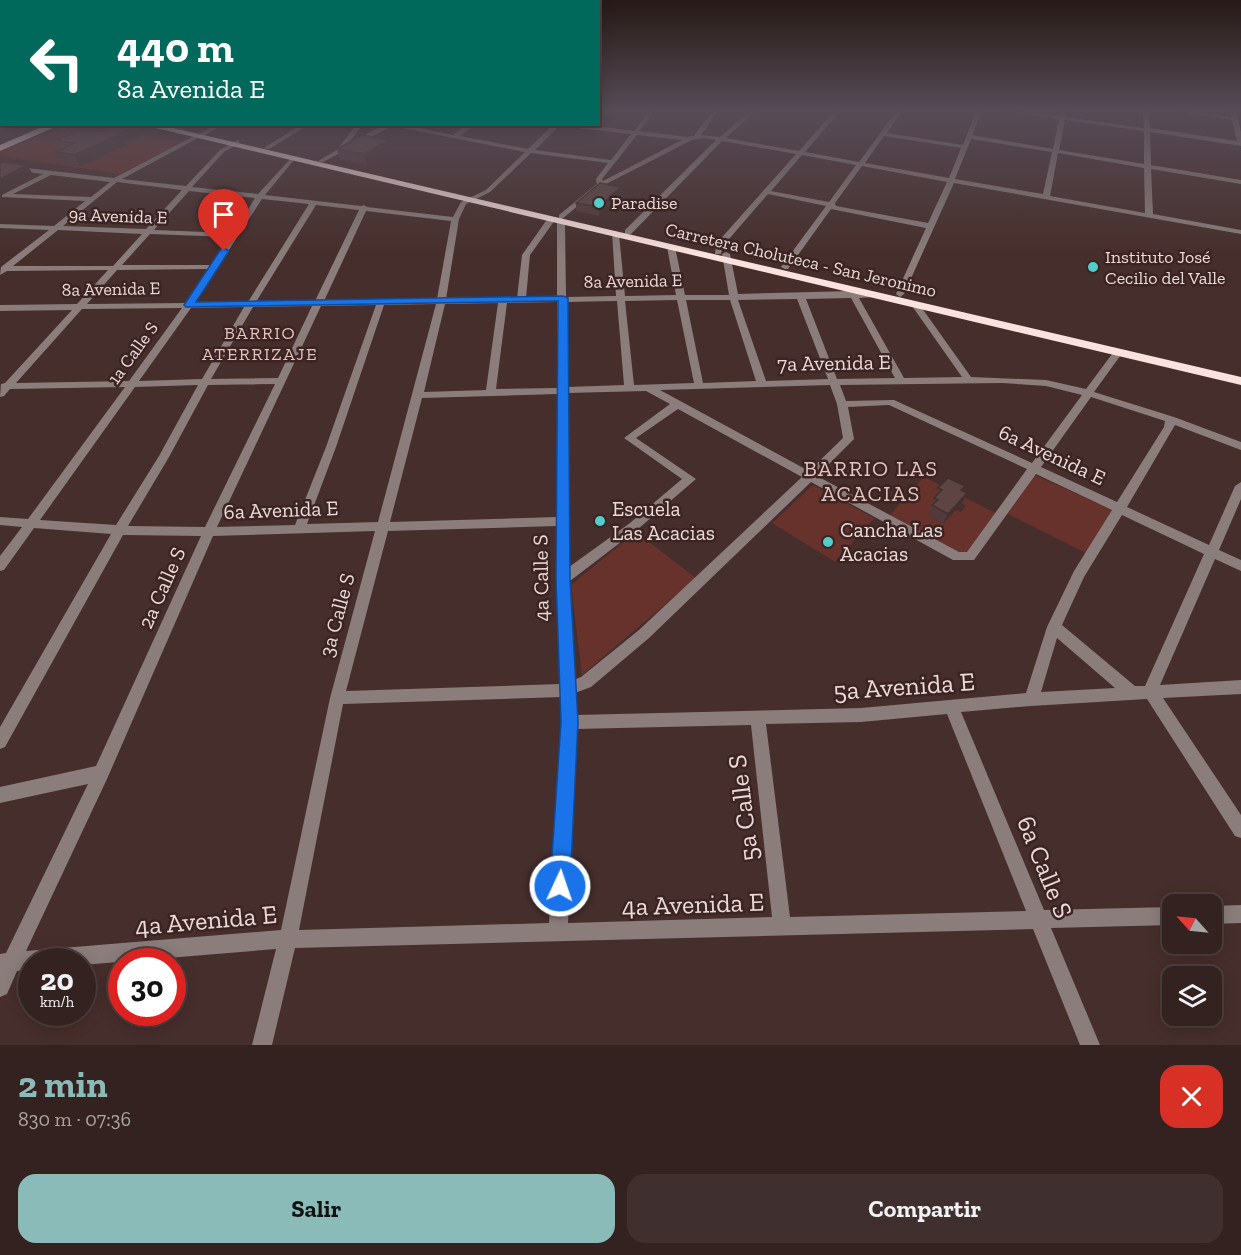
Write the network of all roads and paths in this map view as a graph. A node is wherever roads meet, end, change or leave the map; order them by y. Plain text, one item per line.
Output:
1 (157, 158) edge
2 (216, 158) edge
3 (288, 158) edge
4 (308, 158) edge
5 (327, 158) edge
6 (523, 158) edge
7 (580, 158) edge
8 (615, 158) edge
9 (653, 158) edge
10 (701, 158) edge
11 (797, 158) edge
12 (830, 158) edge
13 (866, 158) edge
14 (961, 158) edge
15 (1053, 158) edge
16 (1091, 158) edge
17 (1148, 158) edge
18 (292, 159) junction
19 (321, 161) junction
20 (612, 162) junction
21 (861, 164) junction
22 (0, 166) edge
23 (1148, 168) junction
24 (51, 172) junction
25 (117, 179) junction
26 (952, 180) junction
27 (1241, 182) edge
28 (600, 185) junction
29 (189, 188) junction
30 (768, 192) junction
31 (261, 195) junction
32 (1046, 196) junction
33 (2, 197) edge
34 (93, 199) junction
35 (471, 199) junction
36 (314, 202) junction
37 (832, 206) junction
38 (364, 207) junction
39 (1149, 214) junction
40 (455, 219) junction
41 (558, 220) junction
42 (0, 226) edge
43 (930, 226) junction
44 (57, 228) junction
45 (148, 232) junction
46 (1241, 232) edge
47 (621, 233) junction
48 (235, 235) junction
49 (671, 247) junction
50 (723, 255) junction
51 (214, 267) junction
52 (785, 267) junction
53 (114, 269) junction
54 (2, 271) edge
55 (853, 294) junction
56 (900, 294) junction
57 (800, 295) junction
58 (870, 295) junction
59 (733, 296) junction
60 (681, 297) junction
61 (563, 298) junction
62 (621, 298) junction
63 (504, 300) junction
64 (520, 300) junction
65 (381, 302) junction
66 (441, 302) junction
67 (318, 303) junction
68 (250, 304) junction
69 (189, 305) junction
70 (81, 306) junction
71 (916, 306) junction
72 (0, 308) edge
73 (1118, 352) junction
74 (1241, 374) edge
75 (280, 381) junction
76 (901, 381) junction
77 (969, 381) junction
78 (1241, 381) edge
79 (203, 382) junction
80 (833, 382) junction
81 (132, 383) junction
82 (762, 384) junction
83 (699, 386) junction
84 (649, 388) junction
85 (2, 389) edge
86 (629, 389) junction
87 (562, 391) junction
88 (491, 393) junction
89 (1089, 394) junction
90 (418, 395) junction
91 (678, 404) junction
92 (842, 404) junction
93 (1170, 419) junction
94 (1241, 446) edge
95 (1034, 469) junction
96 (811, 476) junction
97 (1241, 486) edge
98 (1119, 508) junction
99 (1234, 518) edge
100 (0, 521) edge
101 (563, 521) junction
102 (29, 524) junction
103 (383, 527) junction
104 (299, 529) junction
105 (119, 530) junction
106 (209, 532) junction
107 (1212, 551) junction
108 (0, 566) edge
109 (1241, 566) edge
110 (563, 579) junction
111 (1054, 627) junction
112 (1241, 687) edge
113 (567, 690) junction
114 (1150, 692) junction
115 (1132, 693) junction
116 (337, 698) junction
117 (1031, 699) junction
118 (952, 708) junction
119 (758, 718) junction
120 (569, 722) junction
121 (0, 742) edge
122 (101, 773) junction
123 (0, 795) edge
124 (1241, 830) edge
125 (1241, 914) edge
126 (1222, 915) edge
127 (1162, 916) edge
128 (1039, 920) junction
129 (782, 927) junction
130 (558, 933) junction
131 (288, 939) junction
132 (6, 962) edge
133 (0, 987) edge
134 (262, 1045) edge
135 (1090, 1045) edge

1 - 25 street
2 - 29 street
3 - 18 highway, Carretera Choluteca - San Jeronimo
4 - 19 highway, Carretera Choluteca - San Jeronimo
5 - 19 street
6 - 35 street, 3a Calle S
7 - 20 street
8 - 20 street
9 - 28 street
10 - 47 street
11 - 30 street
12 - 21 street
13 - 21 street
14 - 26 street
15 - 32 street
16 - 23 street
17 - 23 street
18 - 31 street, 1a Calle S
18 - 35 highway, Carretera Choluteca - San Jeronimo
19 - 35 highway, Carretera Choluteca - San Jeronimo
20 - 28 street
21 - 26 street
21 - 37 street
22 - 24 street
23 - 27 street
23 - 39 street
24 - 25 street
24 - 33 street
25 - 29 street
25 - 34 street
26 - 32 street
26 - 43 street
28 - 41 street
29 - 31 street
29 - 45 street
30 - 37 street
30 - 50 street
31 - 36 street
31 - 48 street, 1a Calle S
32 - 39 street
33 - 34 street
34 - 44 street
35 - 40 street, 3a Calle S
35 - 41 highway, Carretera Choluteca - San Jeronimo
36 - 38 street
36 - 68 street
37 - 43 street
37 - 52 street
38 - 40 street
38 - 67 street, 2a Calle S
39 - 46 street
40 - 66 street, 3a Calle S
41 - 47 highway, Carretera Choluteca - San Jeronimo
41 - 61 street, 4a Calle S
41 - 64 street
42 - 44 street, 9a Avenida E
43 - 56 street
44 - 45 street, 9a Avenida E
44 - 54 street
45 - 48 street, 9a Avenida E
45 - 53 street
47 - 49 highway, Carretera Choluteca - San Jeronimo
47 - 50 highway, Carretera Choluteca - San Jeronimo
47 - 62 street
48 - 51 street, 1a Calle S
49 - 50 highway, Carretera Choluteca - San Jeronimo
49 - 60 street
50 - 52 highway, Carretera Choluteca - San Jeronimo
50 - 58 highway, Carretera Choluteca - San Jeronimo
50 - 59 street
51 - 53 street
51 - 69 street, 1a Calle S
52 - 56 highway, Carretera Choluteca - San Jeronimo
53 - 54 street
53 - 70 street
55 - 57 street, 8a Avenida E
55 - 58 street, 8a Avenida E
55 - 76 street
56 - 74 highway, Carretera Choluteca - San Jeronimo
57 - 59 street, 8a Avenida E
57 - 80 street
58 - 71 highway, Carretera Choluteca - San Jeronimo
59 - 60 street, 8a Avenida E
59 - 82 street
60 - 62 street, 8a Avenida E
60 - 83 street
61 - 62 street, 8a Avenida E
61 - 64 street, 8a Avenida E
61 - 87 street, 4a Calle S
62 - 86 street
63 - 64 street, 8a Avenida E
63 - 66 street, 8a Avenida E
63 - 88 street
65 - 66 street, 8a Avenida E
65 - 67 street, 8a Avenida E
65 - 104 street
66 - 90 street, 3a Calle S
67 - 68 street, 8a Avenida E
67 - 75 street, 2a Calle S
68 - 69 street, 8a Avenida E
68 - 79 street
69 - 70 street, 8a Avenida E
69 - 81 street, 1a Calle S
70 - 72 street, 8a Avenida E
70 - 85 street
71 - 73 highway, Carretera Choluteca - San Jeronimo
71 - 77 street
73 - 78 highway, Carretera Choluteca - San Jeronimo
73 - 89 street
75 - 79 street
75 - 106 street, 2a Calle S
76 - 77 street, 7a Avenida E
76 - 80 street, 7a Avenida E
77 - 89 street, 7a Avenida E
79 - 81 street
79 - 105 street
80 - 82 street, 7a Avenida E
80 - 92 street
81 - 85 street
81 - 102 street, 1a Calle S
82 - 83 street, 7a Avenida E
83 - 84 street, 7a Avenida E
84 - 86 street, 7a Avenida E
84 - 91 street
86 - 87 street, 7a Avenida E
87 - 88 street, 7a Avenida E
87 - 101 street, 4a Calle S
88 - 90 street, 7a Avenida E
89 - 93 street, 7a Avenida E
89 - 95 street
90 - 103 street, 3a Calle S
91 - 96 street
91 - 110 street
92 - 95 street, 6a Avenida E
92 - 96 street
93 - 94 street, 7a Avenida E
93 - 98 street
95 - 96 street
95 - 98 street, 6a Avenida E
96 - 113 street
97 - 99 street
98 - 107 street, 6a Avenida E
98 - 111 street
99 - 107 street
100 - 102 street, 6a Avenida E
101 - 103 street, 6a Avenida E
101 - 110 street, 4a Calle S
102 - 105 street, 6a Avenida E
102 - 108 street, 1a Calle S
103 - 104 street, 6a Avenida E
103 - 116 street, 3a Calle S
104 - 106 street, 6a Avenida E
105 - 106 street, 6a Avenida E
105 - 121 street
106 - 122 street, 2a Calle S
107 - 109 street, 6a Avenida E
107 - 114 street
110 - 113 street, 4a Calle S
111 - 115 street
111 - 117 street
112 - 114 street, 5a Avenida E
113 - 116 street
113 - 120 street, 4a Calle S
114 - 115 street, 5a Avenida E
114 - 124 street
115 - 117 street, 5a Avenida E
116 - 131 street, 3a Calle S
117 - 118 street, 5a Avenida E
118 - 119 street, 5a Avenida E
118 - 128 street, 6a Calle S
119 - 120 street, 5a Avenida E
119 - 129 street, 5a Calle S
120 - 130 street, 4a Calle S
122 - 123 street
122 - 132 street, 2a Calle S
125 - 126 street
127 - 128 street, 4a Avenida E
128 - 129 street, 4a Avenida E
128 - 135 street, 6a Calle S
129 - 130 street, 4a Avenida E
130 - 131 street, 4a Avenida E
131 - 132 street, 4a Avenida E
131 - 134 street, 3a Calle S
132 - 133 street, 2a Calle S

